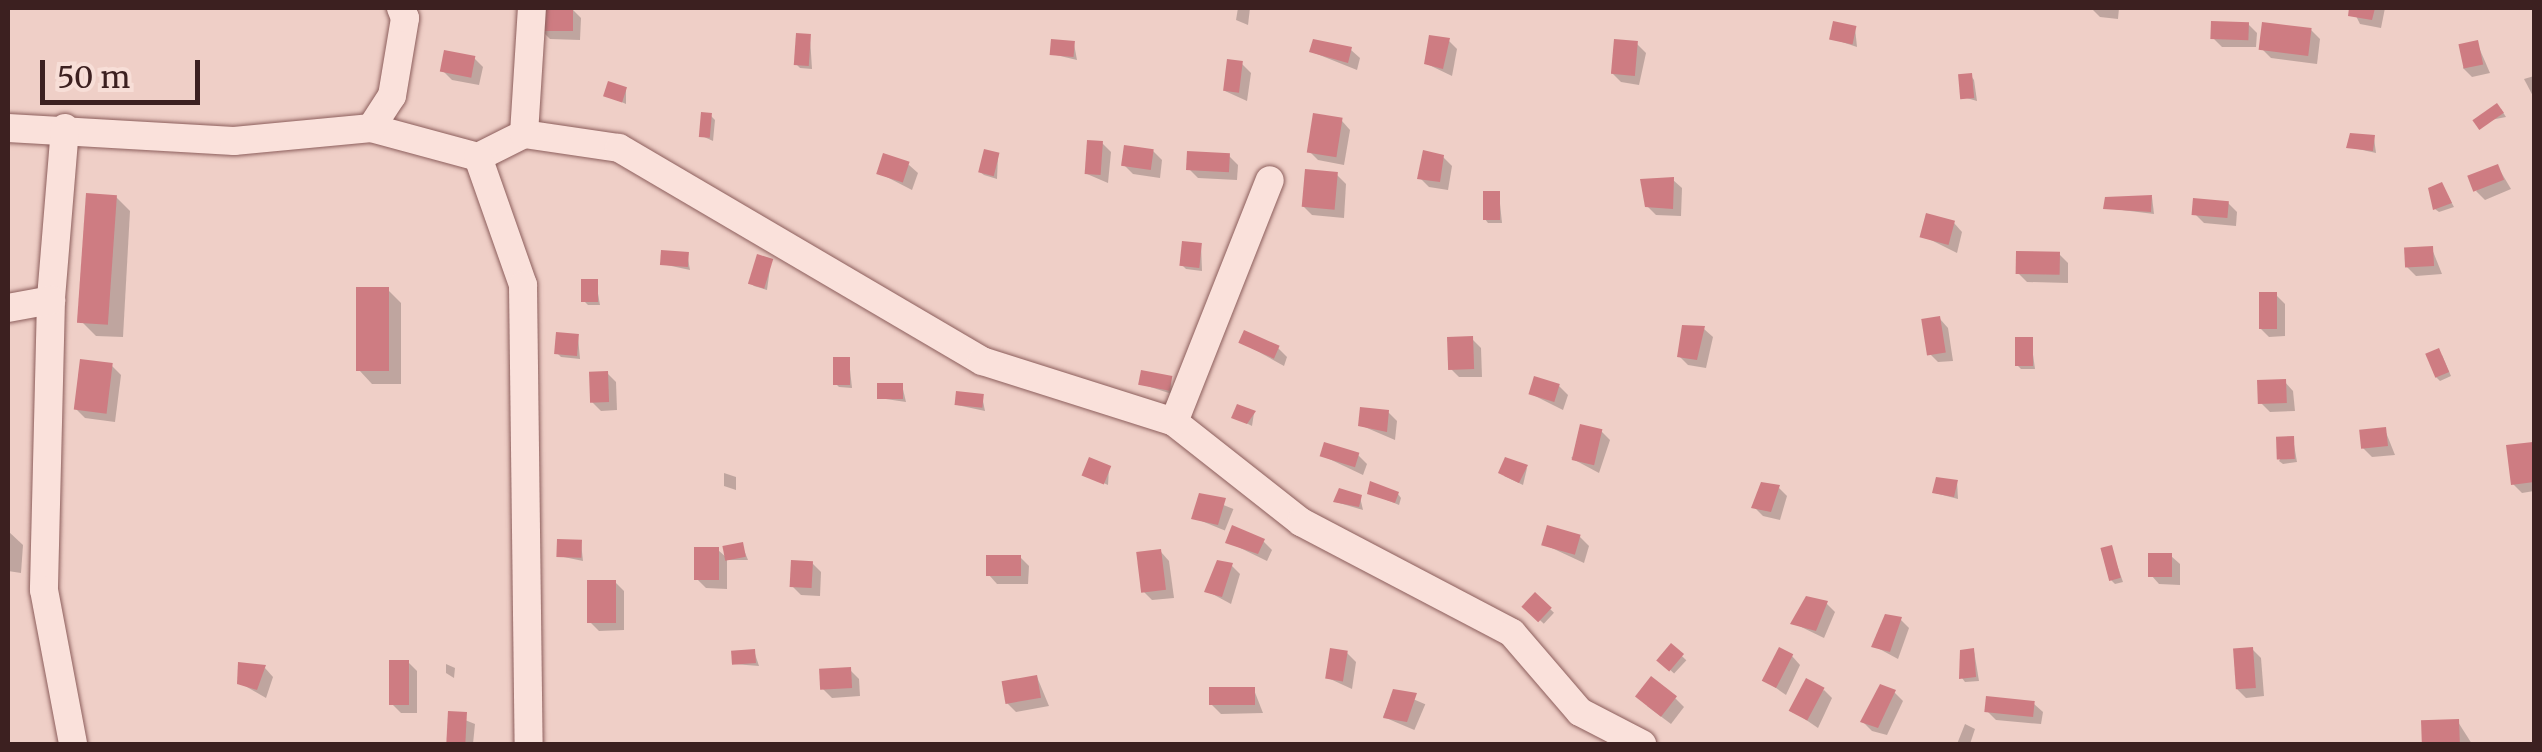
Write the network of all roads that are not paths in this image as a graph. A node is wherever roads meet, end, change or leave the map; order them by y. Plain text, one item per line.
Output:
1 (401, 8) edge
2 (532, 8) edge
3 (8, 128) edge
4 (65, 128) junction
5 (371, 128) junction
6 (524, 134) junction
7 (478, 157) junction
8 (1270, 180) dead end
9 (52, 300) junction
10 (8, 308) edge
11 (1174, 422) junction
12 (73, 744) edge
13 (529, 744) edge
14 (1642, 744) edge

1 - 5 street
2 - 6 street
3 - 4 street
4 - 5 street
4 - 9 street
5 - 7 street
6 - 7 street
6 - 11 street
7 - 13 street
8 - 11 street
9 - 10 street
9 - 12 street
11 - 14 street

